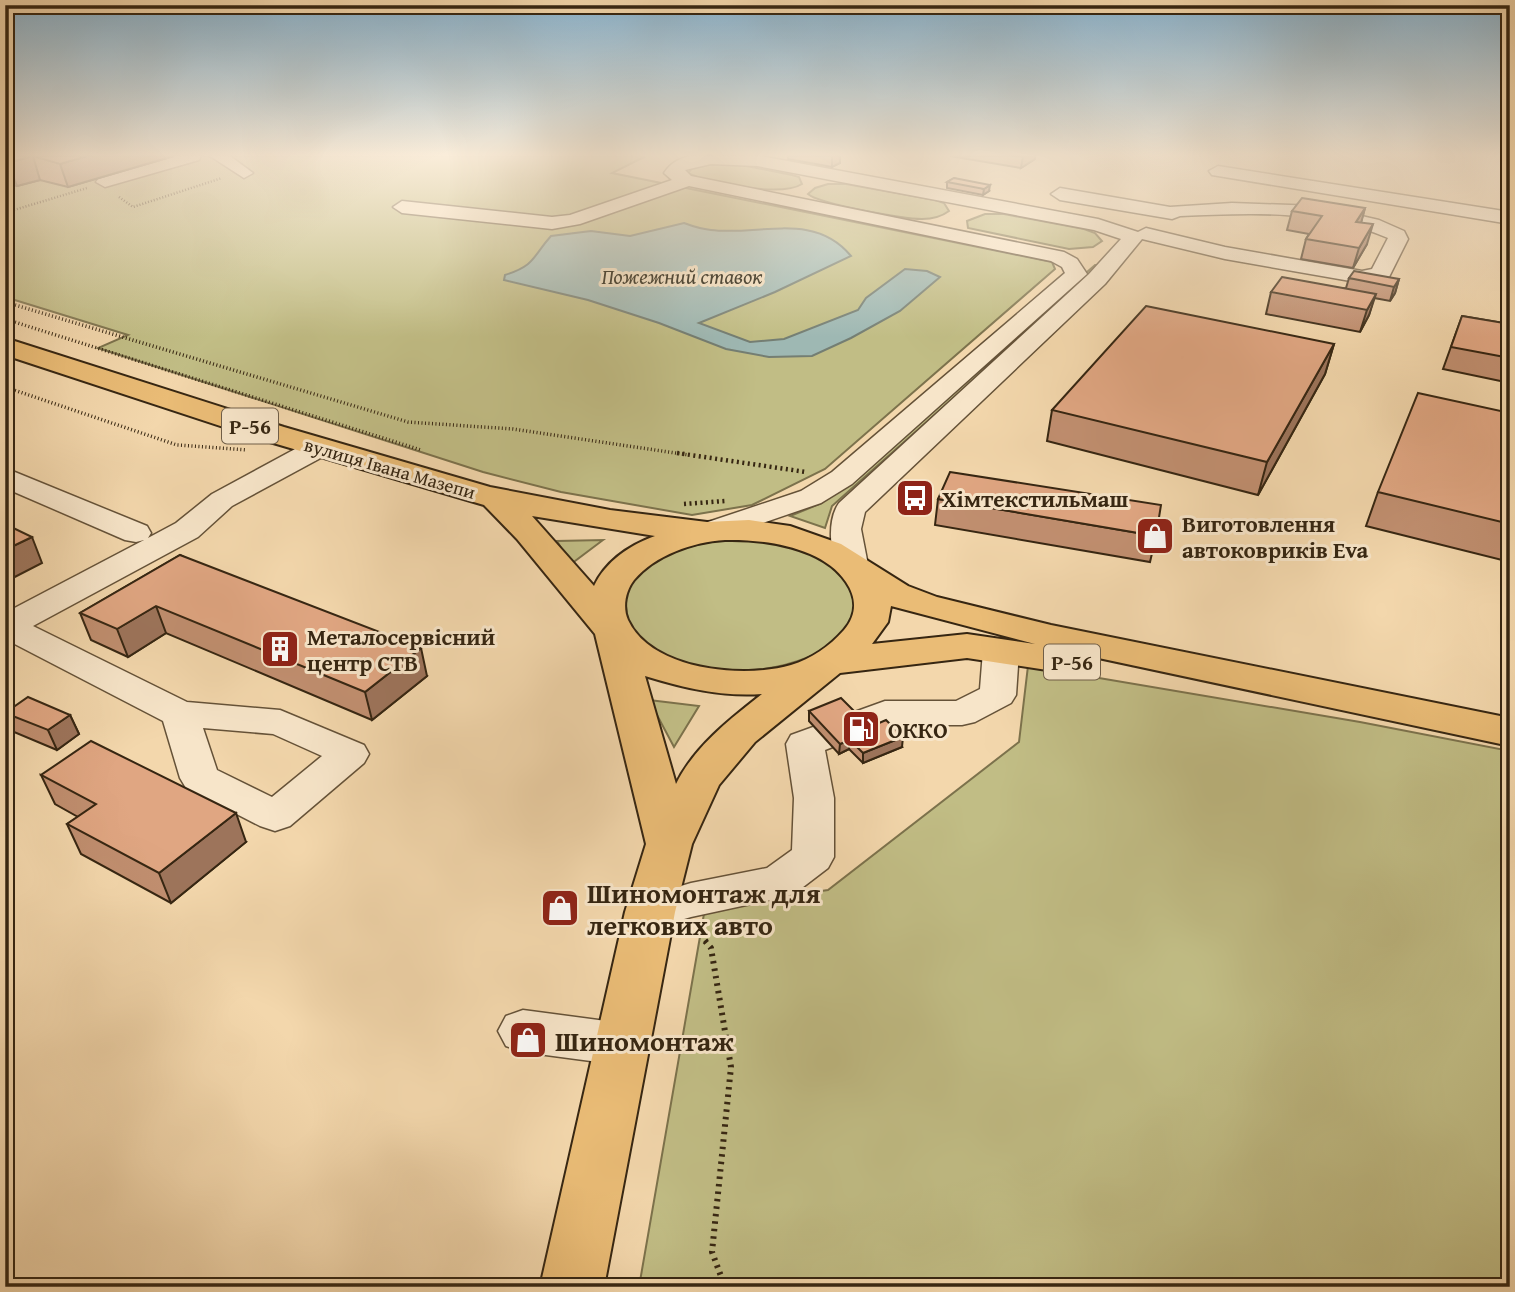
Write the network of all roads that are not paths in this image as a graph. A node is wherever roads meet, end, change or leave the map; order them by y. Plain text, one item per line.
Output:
1 (489, 216) edge
2 (584, 216) edge
3 (861, 216) edge
4 (1052, 216) edge
5 (1166, 216) edge
6 (1334, 216) edge
7 (1136, 234) junction
8 (1057, 256) junction
9 (5, 346) edge
10 (318, 448) junction
11 (5, 477) edge
12 (496, 499) junction
13 (222, 500) junction
14 (713, 531) junction
15 (136, 533) junction
16 (852, 565) junction
17 (6, 620) edge
18 (614, 632) junction
19 (1001, 651) junction
20 (828, 663) junction
21 (1316, 694) junction
22 (180, 714) dead end
23 (1510, 732) edge
24 (669, 845) junction
25 (670, 906) junction
26 (523, 1031) dead end
27 (621, 1044) junction
28 (572, 1287) edge

1 - 2 street
3 - 8 street
4 - 7 street
5 - 7 street
6 - 7 street
7 - 8 street
7 - 16 street
8 - 14 street
9 - 10 main road, вулиця Івана Мазепи / Р-56
10 - 12 main road, вулиця Івана Мазепи / Р-56
10 - 13 street
11 - 15 street
12 - 14 main road, вулиця Івана Мазепи / Р-56
12 - 18 main road, вулиця Івана Мазепи / Р-56
13 - 15 street
13 - 17 street
14 - 16 main road, Р-56
14 - 18 main road
15 - 17 street
16 - 20 main road
16 - 21 main road, Р-56
17 - 22 street
18 - 20 main road, Р-56
18 - 24 main road
19 - 20 main road, Р-56
19 - 21 main road, Р-56
19 - 25 street
20 - 24 main road
21 - 23 main road, Р-56
24 - 25 main road
25 - 27 main road
26 - 27 street
27 - 28 main road

